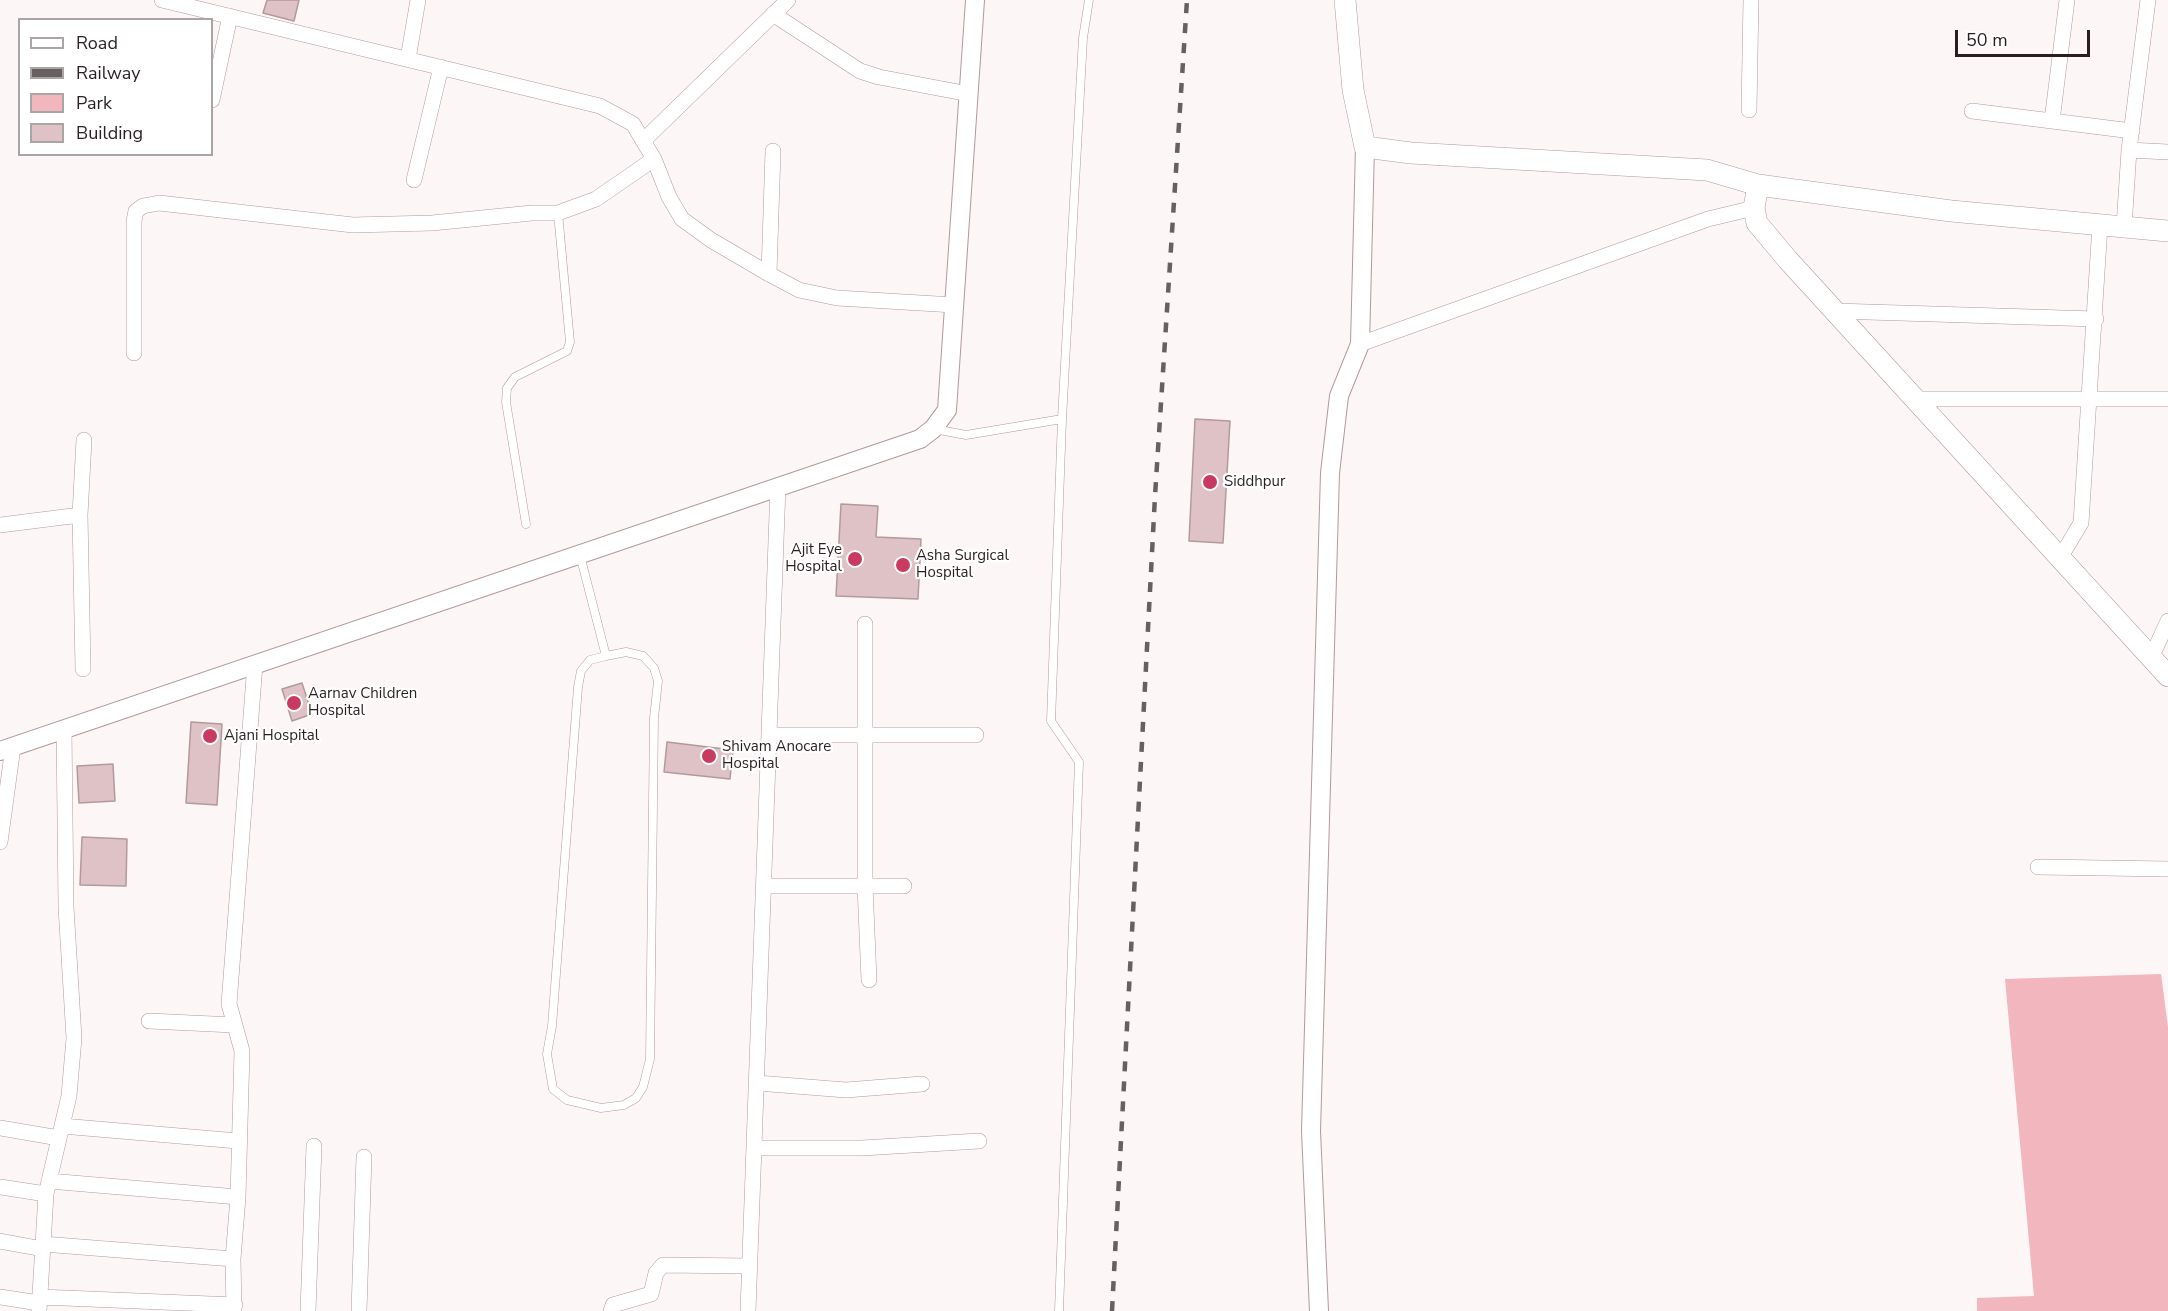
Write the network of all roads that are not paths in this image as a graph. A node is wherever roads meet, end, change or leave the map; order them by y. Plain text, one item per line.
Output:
1 (162, 0) edge
2 (418, 0) edge
3 (788, 0) edge
4 (975, 0) edge
5 (1089, 0) edge
6 (1345, 0) edge
7 (1751, 0) edge
8 (2067, 0) edge
9 (2148, 0) edge
10 (773, 14) junction
11 (230, 16) junction
12 (408, 59) junction
13 (441, 68) junction
14 (969, 94) junction
15 (213, 95) edge
16 (1749, 110) dead end
17 (1972, 111) dead end
18 (2052, 121) junction
19 (2132, 131) junction
20 (643, 141) junction
21 (1365, 147) junction
22 (2129, 150) junction
23 (773, 151) dead end
24 (2168, 152) edge
25 (654, 159) junction
26 (414, 180) dead end
27 (1758, 185) junction
28 (1754, 208) junction
29 (558, 213) junction
30 (2100, 225) junction
31 (2124, 227) junction
32 (2168, 231) edge
33 (769, 274) junction
34 (954, 305) junction
35 (1835, 311) junction
36 (2096, 319) junction
37 (1360, 344) junction
38 (134, 353) dead end
39 (2090, 398) junction
40 (1915, 399) junction
41 (2168, 399) edge
42 (1062, 419) junction
43 (933, 429) junction
44 (84, 440) dead end
45 (778, 486) junction
46 (80, 515) junction
47 (526, 524) dead end
48 (0, 525) edge
49 (580, 554) junction
50 (2060, 558) junction
51 (2168, 621) edge
52 (865, 624) dead end
53 (606, 656) junction
54 (2151, 658) junction
55 (255, 664) junction
56 (83, 669) dead end
57 (2168, 676) edge
58 (64, 729) junction
59 (770, 735) junction
60 (864, 735) junction
61 (976, 735) dead end
62 (6, 749) edge
63 (0, 842) edge
64 (2038, 867) dead end
65 (2168, 869) edge
66 (764, 886) junction
67 (865, 886) junction
68 (904, 886) dead end
69 (869, 980) dead end
70 (149, 1021) dead end
71 (234, 1025) junction
72 (757, 1083) junction
73 (922, 1084) dead end
74 (0, 1128) edge
75 (60, 1132) junction
76 (238, 1141) junction
77 (979, 1141) dead end
78 (314, 1146) dead end
79 (754, 1148) junction
80 (364, 1158) dead end
81 (0, 1187) edge
82 (48, 1188) junction
83 (238, 1197) junction
84 (0, 1241) edge
85 (43, 1247) junction
86 (233, 1259) junction
87 (749, 1266) junction
88 (0, 1297) edge
89 (39, 1304) edge
90 (234, 1308) edge
91 (308, 1311) edge
92 (359, 1311) edge
93 (611, 1311) edge
94 (748, 1311) edge
95 (1059, 1311) edge
96 (1319, 1311) edge

1 - 11 street
2 - 12 street
3 - 10 street
4 - 14 street
5 - 42 lane
6 - 21 main road
7 - 16 street
8 - 18 street
9 - 19 street
10 - 14 street
10 - 20 street
11 - 12 street
11 - 15 street
12 - 13 street
13 - 20 street
13 - 26 street
14 - 34 street
17 - 18 street
18 - 19 street
19 - 22 street
20 - 25 street
21 - 27 main road
21 - 37 street
22 - 24 street
22 - 31 street
23 - 33 street
25 - 29 street
25 - 33 street
27 - 28 main road
27 - 30 main road
28 - 35 main road
28 - 37 street
29 - 38 street
29 - 47 lane
30 - 31 main road
30 - 36 street
31 - 32 main road
33 - 34 street
34 - 43 street
35 - 36 street
35 - 40 main road
36 - 39 street
37 - 96 street
39 - 40 street
39 - 41 street
39 - 50 street
40 - 50 main road
42 - 43 lane
42 - 95 lane
43 - 45 street
44 - 46 street
45 - 49 street
45 - 59 street
46 - 48 street
46 - 56 street
49 - 53 lane
49 - 55 street
50 - 54 main road
51 - 54 street
52 - 60 street
53 - 53 lane
54 - 57 main road
55 - 58 street
55 - 71 street
58 - 62 street
58 - 75 street
59 - 60 street
59 - 66 street
60 - 61 street
60 - 67 street
62 - 63 street
64 - 65 street
66 - 67 street
66 - 72 street
67 - 68 street
67 - 69 street
70 - 71 street
71 - 76 street
72 - 73 street
72 - 79 street
74 - 75 street
75 - 76 street
75 - 82 street
76 - 83 street
77 - 79 street
78 - 91 street
79 - 87 street
80 - 92 street
81 - 82 street
82 - 83 street
82 - 85 street
83 - 86 street
84 - 85 street
85 - 86 street
85 - 89 street
86 - 90 street
87 - 93 street
87 - 94 street
88 - 89 street
89 - 90 street

